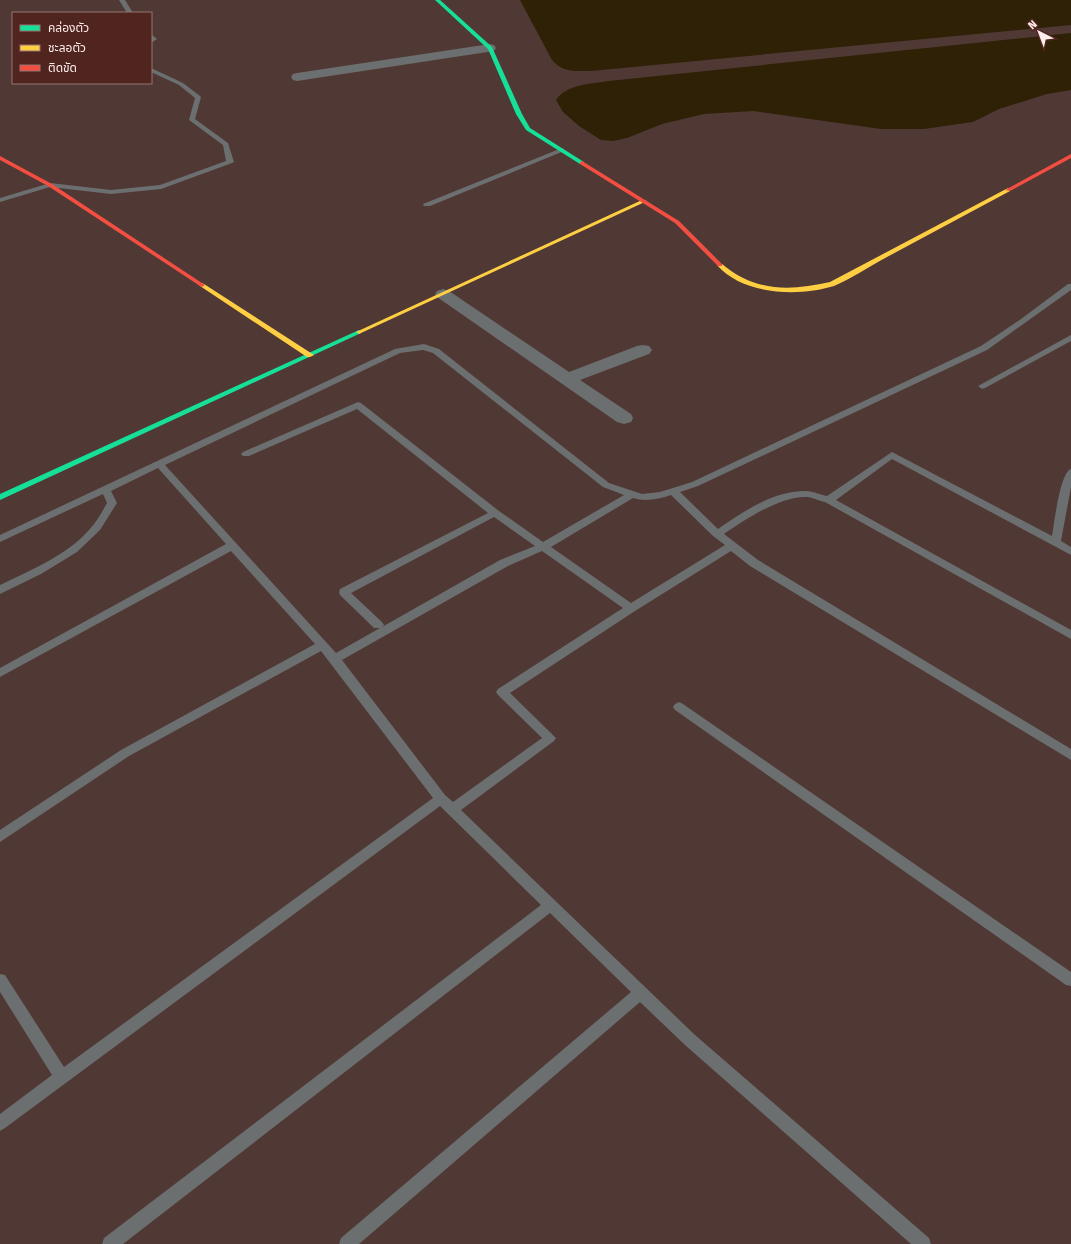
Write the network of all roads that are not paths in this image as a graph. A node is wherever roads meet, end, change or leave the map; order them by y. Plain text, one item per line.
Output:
1 (122, 0) edge
2 (437, 0) edge
3 (129, 12) edge
4 (490, 48) junction
5 (152, 70) edge
6 (297, 76) dead end
7 (562, 150) junction
8 (1071, 156) edge
9 (0, 158) edge
10 (50, 186) junction
11 (21, 195) junction
12 (0, 200) edge
13 (644, 201) junction
14 (427, 204) dead end
15 (0, 209) edge
16 (1071, 286) edge
17 (442, 294) junction
18 (1071, 338) edge
19 (643, 350) dead end
20 (310, 355) junction
21 (567, 379) junction
22 (982, 386) dead end
23 (624, 418) dead end
24 (246, 454) dead end
25 (159, 464) junction
26 (1071, 472) edge
27 (105, 489) junction
28 (673, 491) junction
29 (632, 494) junction
30 (0, 497) edge
31 (829, 500) junction
32 (495, 513) junction
33 (717, 534) junction
34 (0, 539) edge
35 (1056, 543) junction
36 (233, 546) junction
37 (731, 546) junction
38 (543, 547) junction
39 (1071, 551) edge
40 (0, 590) edge
41 (631, 608) junction
42 (378, 625) dead end
43 (1071, 635) edge
44 (323, 645) junction
45 (335, 659) junction
46 (0, 673) edge
47 (678, 707) dead end
48 (1071, 755) edge
49 (441, 799) junction
50 (452, 810) junction
51 (0, 838) edge
52 (551, 905) junction
53 (0, 980) edge
54 (1071, 980) edge
55 (641, 992) junction
56 (62, 1077) junction
57 (0, 1123) edge
58 (916, 1242) edge
59 (110, 1244) edge
60 (347, 1244) edge

1 - 3 lane
2 - 4 street
4 - 6 street
4 - 7 street
5 - 10 lane
7 - 13 street
7 - 14 lane
8 - 13 street
9 - 10 street
10 - 11 lane
10 - 20 street
11 - 12 lane
11 - 15 lane
13 - 17 street
16 - 28 lane
17 - 20 street
17 - 21 street
18 - 22 lane
19 - 21 street
20 - 30 street
21 - 23 street
24 - 32 lane
25 - 27 lane
25 - 29 lane
25 - 36 lane
26 - 35 lane
27 - 34 lane
27 - 40 lane
28 - 29 lane
28 - 33 lane
29 - 38 lane
31 - 33 lane
31 - 35 lane
31 - 43 lane
32 - 38 lane
32 - 42 lane
33 - 37 lane
35 - 39 lane
36 - 44 lane
36 - 46 lane
37 - 41 lane
37 - 48 lane
38 - 41 lane
38 - 45 lane
41 - 50 lane
44 - 45 lane
44 - 51 lane
45 - 49 lane
47 - 54 lane
49 - 50 lane
49 - 56 lane
50 - 52 lane
52 - 55 lane
52 - 59 lane
53 - 56 lane
55 - 58 lane
55 - 60 lane
56 - 57 lane

